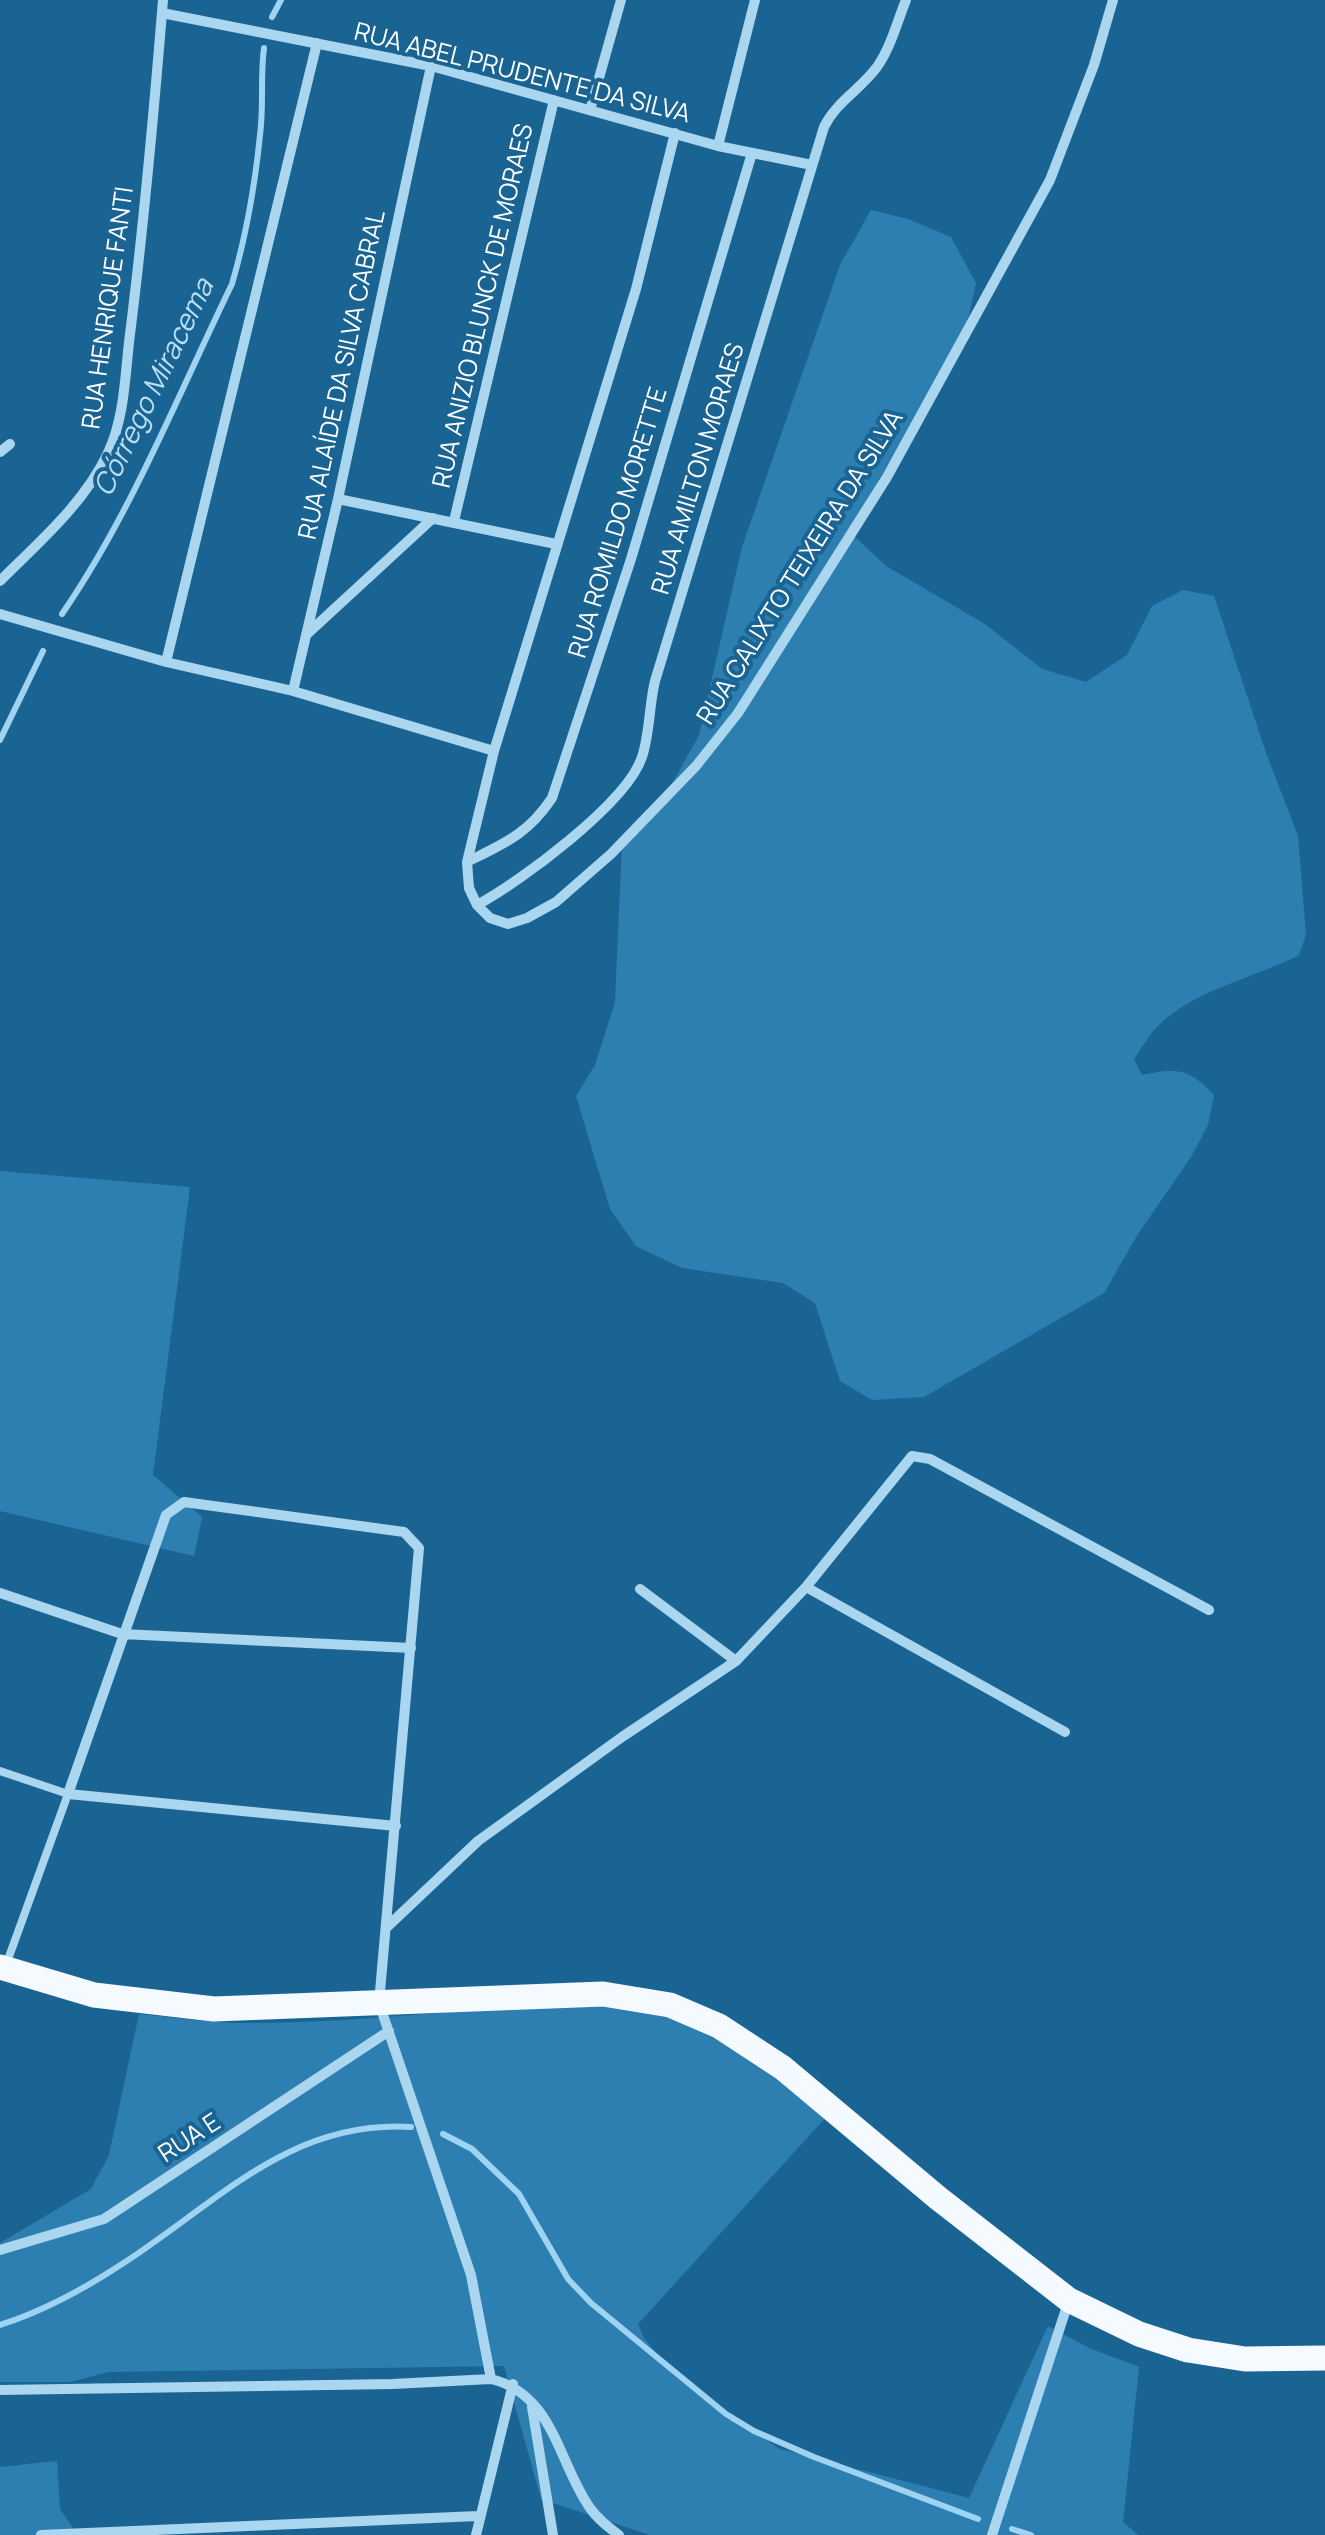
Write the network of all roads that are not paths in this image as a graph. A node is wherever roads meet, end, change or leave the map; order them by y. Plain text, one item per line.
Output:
1 (163, 0) edge
2 (620, 0) edge
3 (755, 0) edge
4 (906, 0) edge
5 (1113, 0) edge
6 (162, 13) junction
7 (318, 43) junction
8 (430, 66) junction
9 (554, 100) junction
10 (590, 110) junction
11 (674, 133) junction
12 (718, 146) junction
13 (752, 154) junction
14 (812, 165) junction
15 (10, 444) dead end
16 (0, 452) edge
17 (338, 499) junction
18 (433, 518) junction
19 (454, 521) junction
20 (556, 544) junction
21 (0, 581) edge
22 (0, 614) edge
23 (306, 636) junction
24 (166, 662) junction
25 (293, 691) junction
26 (494, 751) junction
27 (467, 862) junction
28 (476, 905) junction
29 (806, 1587) junction
30 (640, 1589) dead end
31 (0, 1593) edge
32 (1209, 1610) dead end
33 (122, 1634) junction
34 (411, 1648) junction
35 (736, 1661) junction
36 (1065, 1732) dead end
37 (0, 1771) edge
38 (68, 1794) junction
39 (396, 1826) junction
40 (386, 1928) junction
41 (2, 1968) edge
42 (379, 2003) junction
43 (388, 2031) junction
44 (0, 2250) edge
45 (1070, 2300) junction
46 (1325, 2358) edge
47 (491, 2379) junction
48 (513, 2384) junction
49 (0, 2390) edge
50 (532, 2406) junction
51 (478, 2516) junction
52 (41, 2535) edge
53 (476, 2535) edge
54 (553, 2535) edge
55 (620, 2535) edge
56 (992, 2535) edge

1 - 6 street, RUA HENRIQUE FANTI
2 - 10 street
3 - 12 street
4 - 14 street, RUA AMILTON MORAES
5 - 28 street, RUA CALIXTO TEIXEIRA DA SILVA
6 - 7 street, RUA ABEL PRUDENTE DA SILVA
6 - 21 street, RUA HENRIQUE FANTI
7 - 8 street, RUA ABEL PRUDENTE DA SILVA
7 - 24 street
8 - 9 street, RUA ABEL PRUDENTE DA SILVA
8 - 17 street, RUA ALAÍDE DA SILVA CABRAL
9 - 10 street, RUA ABEL PRUDENTE DA SILVA
9 - 19 street, RUA ANIZIO BLUNCK DE MORAES
10 - 11 street, RUA ABEL PRUDENTE DA SILVA
11 - 12 street, RUA ABEL PRUDENTE DA SILVA
11 - 20 street
12 - 13 street, RUA ABEL PRUDENTE DA SILVA
13 - 14 street, RUA ABEL PRUDENTE DA SILVA
13 - 27 street, RUA ROMILDO MORETTE
14 - 28 street, RUA AMILTON MORAES
15 - 16 street
17 - 18 street
17 - 23 street, RUA ALAÍDE DA SILVA CABRAL
18 - 19 street
18 - 23 street
19 - 20 street
20 - 26 street
22 - 24 street
23 - 25 street, RUA ALAÍDE DA SILVA CABRAL
24 - 25 street
25 - 26 street
26 - 27 street
27 - 28 street
29 - 32 street
29 - 35 street
29 - 36 street
30 - 35 street
31 - 33 street
33 - 34 street
33 - 34 street
33 - 38 street
34 - 39 street
35 - 40 street
37 - 38 lane
38 - 39 street
38 - 41 lane
39 - 40 street
40 - 42 street
41 - 42 main road
42 - 43 street
42 - 45 main road
43 - 44 street, RUA E
43 - 47 street
45 - 46 main road
45 - 56 street
47 - 48 street
47 - 49 street
48 - 50 street
48 - 51 street
50 - 54 street
50 - 55 street
51 - 52 street
51 - 53 street

